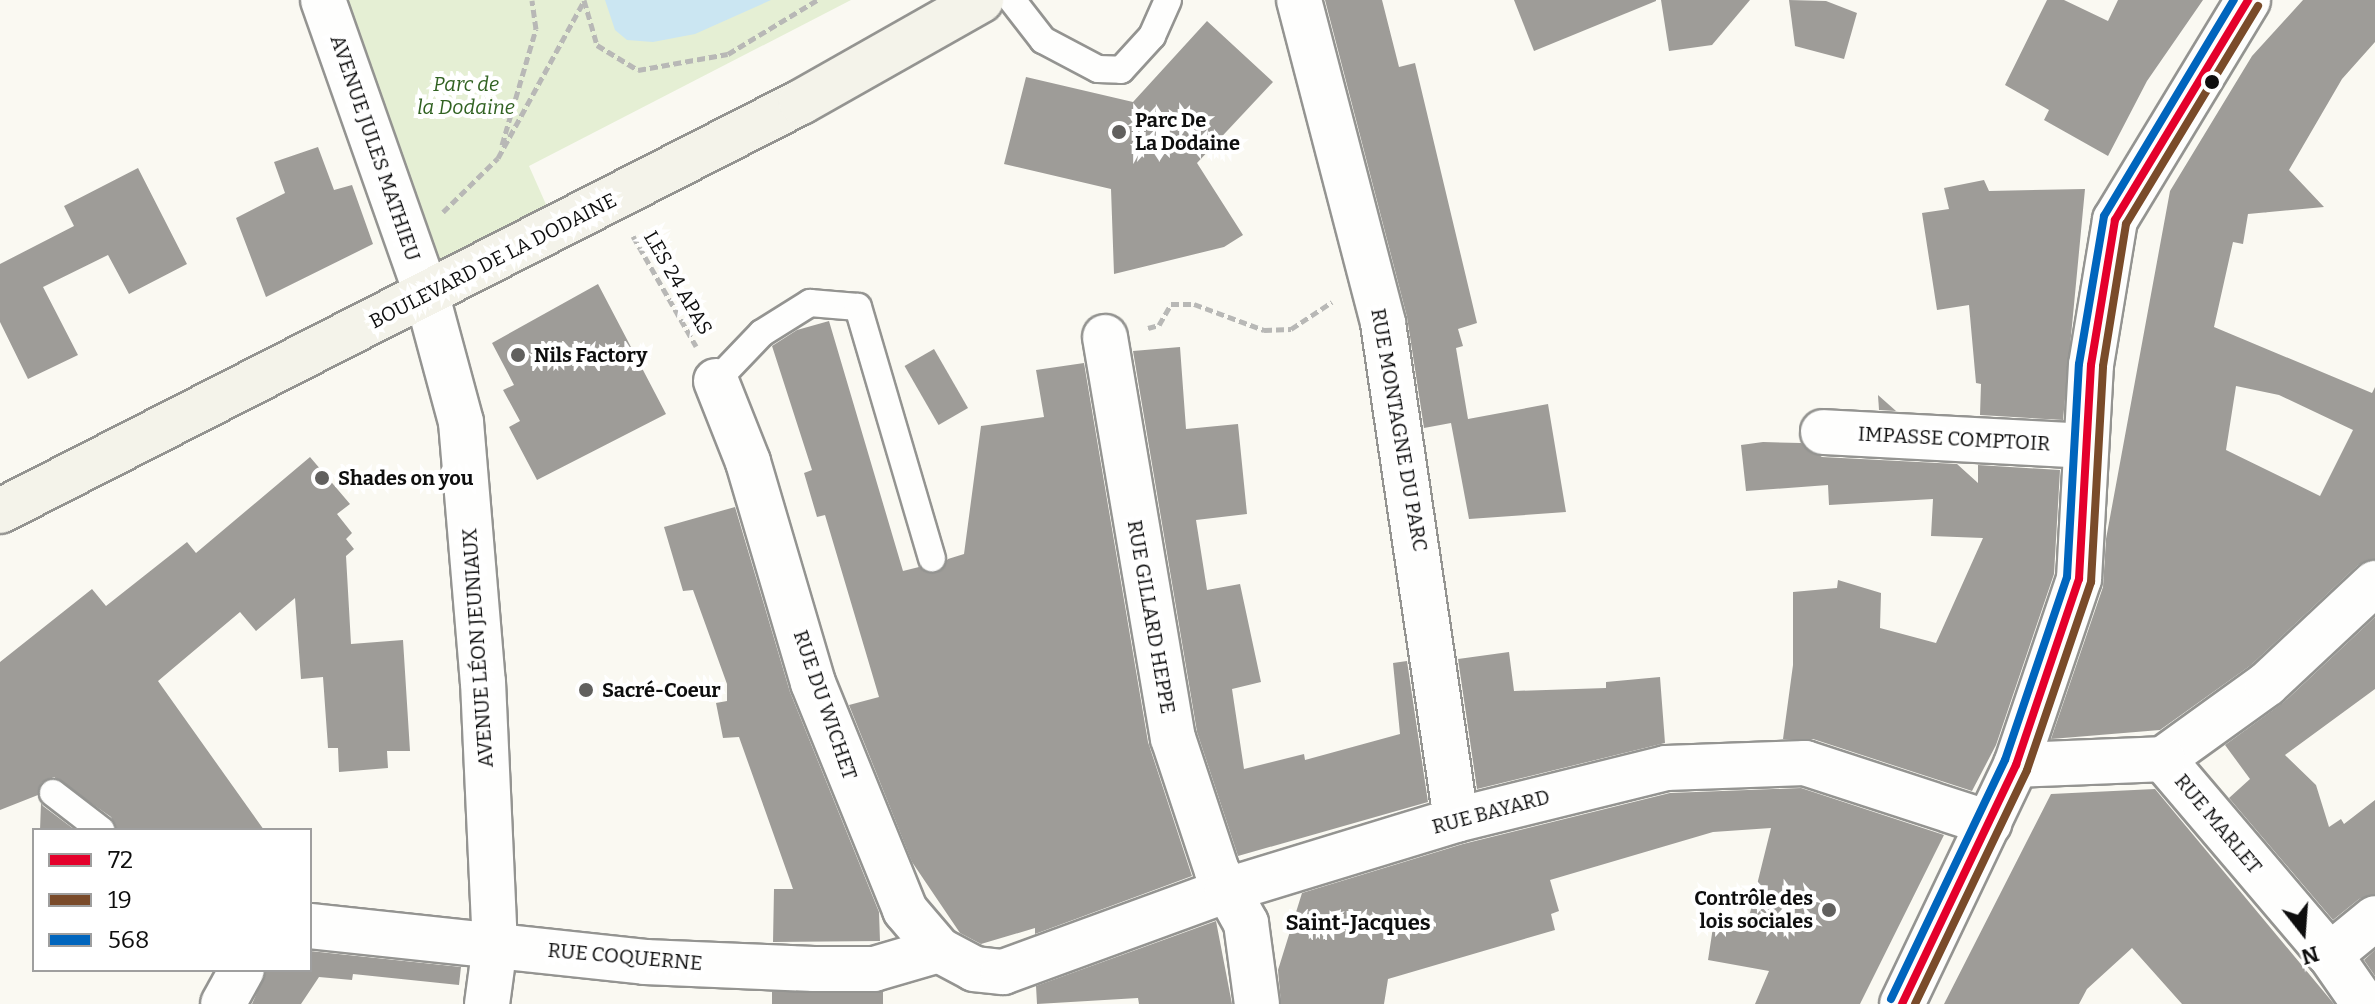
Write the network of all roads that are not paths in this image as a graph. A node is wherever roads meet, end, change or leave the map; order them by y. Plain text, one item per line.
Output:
1 (323, 0) edge
2 (981, 0) edge
3 (1012, 0) edge
4 (1168, 0) edge
5 (1299, 0) edge
6 (2248, 0) edge
7 (427, 296) junction
8 (1105, 337) dead end
9 (716, 381) joint
10 (1823, 432) dead end
11 (2086, 446) junction
12 (0, 511) edge
13 (932, 558) dead end
14 (2375, 583) edge
15 (2163, 759) junction
16 (2016, 765) junction
17 (53, 793) dead end
18 (1456, 820) junction
19 (1989, 823) junction
20 (98, 828) edge
21 (1227, 890) junction
22 (2375, 918) edge
23 (312, 926) edge
24 (495, 945) junction
25 (939, 950) junction
26 (2330, 955) junction
27 (241, 972) edge
28 (1004, 988) edge
29 (223, 1004) edge
30 (487, 1004) edge
31 (1257, 1004) edge
32 (1902, 1004) edge
33 (2364, 1004) edge

1 - 7 street, AVENUE JULES MATHIEU
2 - 7 main road, BOULEVARD DE LA DODAINE
3 - 4 lane
5 - 18 street, RUE MONTAGNE DU PARC
6 - 11 street
7 - 12 main road, BOULEVARD DE LA DODAINE
7 - 24 street, AVENUE LÉON JEUNIAUX
8 - 21 street, RUE GILLARD HEPPE
9 - 13 lane
9 - 25 street, RUE DU WICHET
10 - 11 street, IMPASSE COMPTOIR
11 - 16 street
14 - 15 street
15 - 16 street, RUE MARLET
15 - 26 street, RUE MARLET
16 - 19 street
17 - 20 lane
18 - 19 street, RUE BAYARD
18 - 21 street, RUE BAYARD
19 - 32 street
21 - 28 street, RUE BAYARD
21 - 31 street, RUE GILLARD HEPPE
22 - 26 street
23 - 24 street, RUE COQUERNE
24 - 25 street, RUE COQUERNE
24 - 30 street, AVENUE LÉON JEUNIAUX
25 - 28 street, RUE DU WICHET
26 - 33 street, RUE MARLET
27 - 29 street

